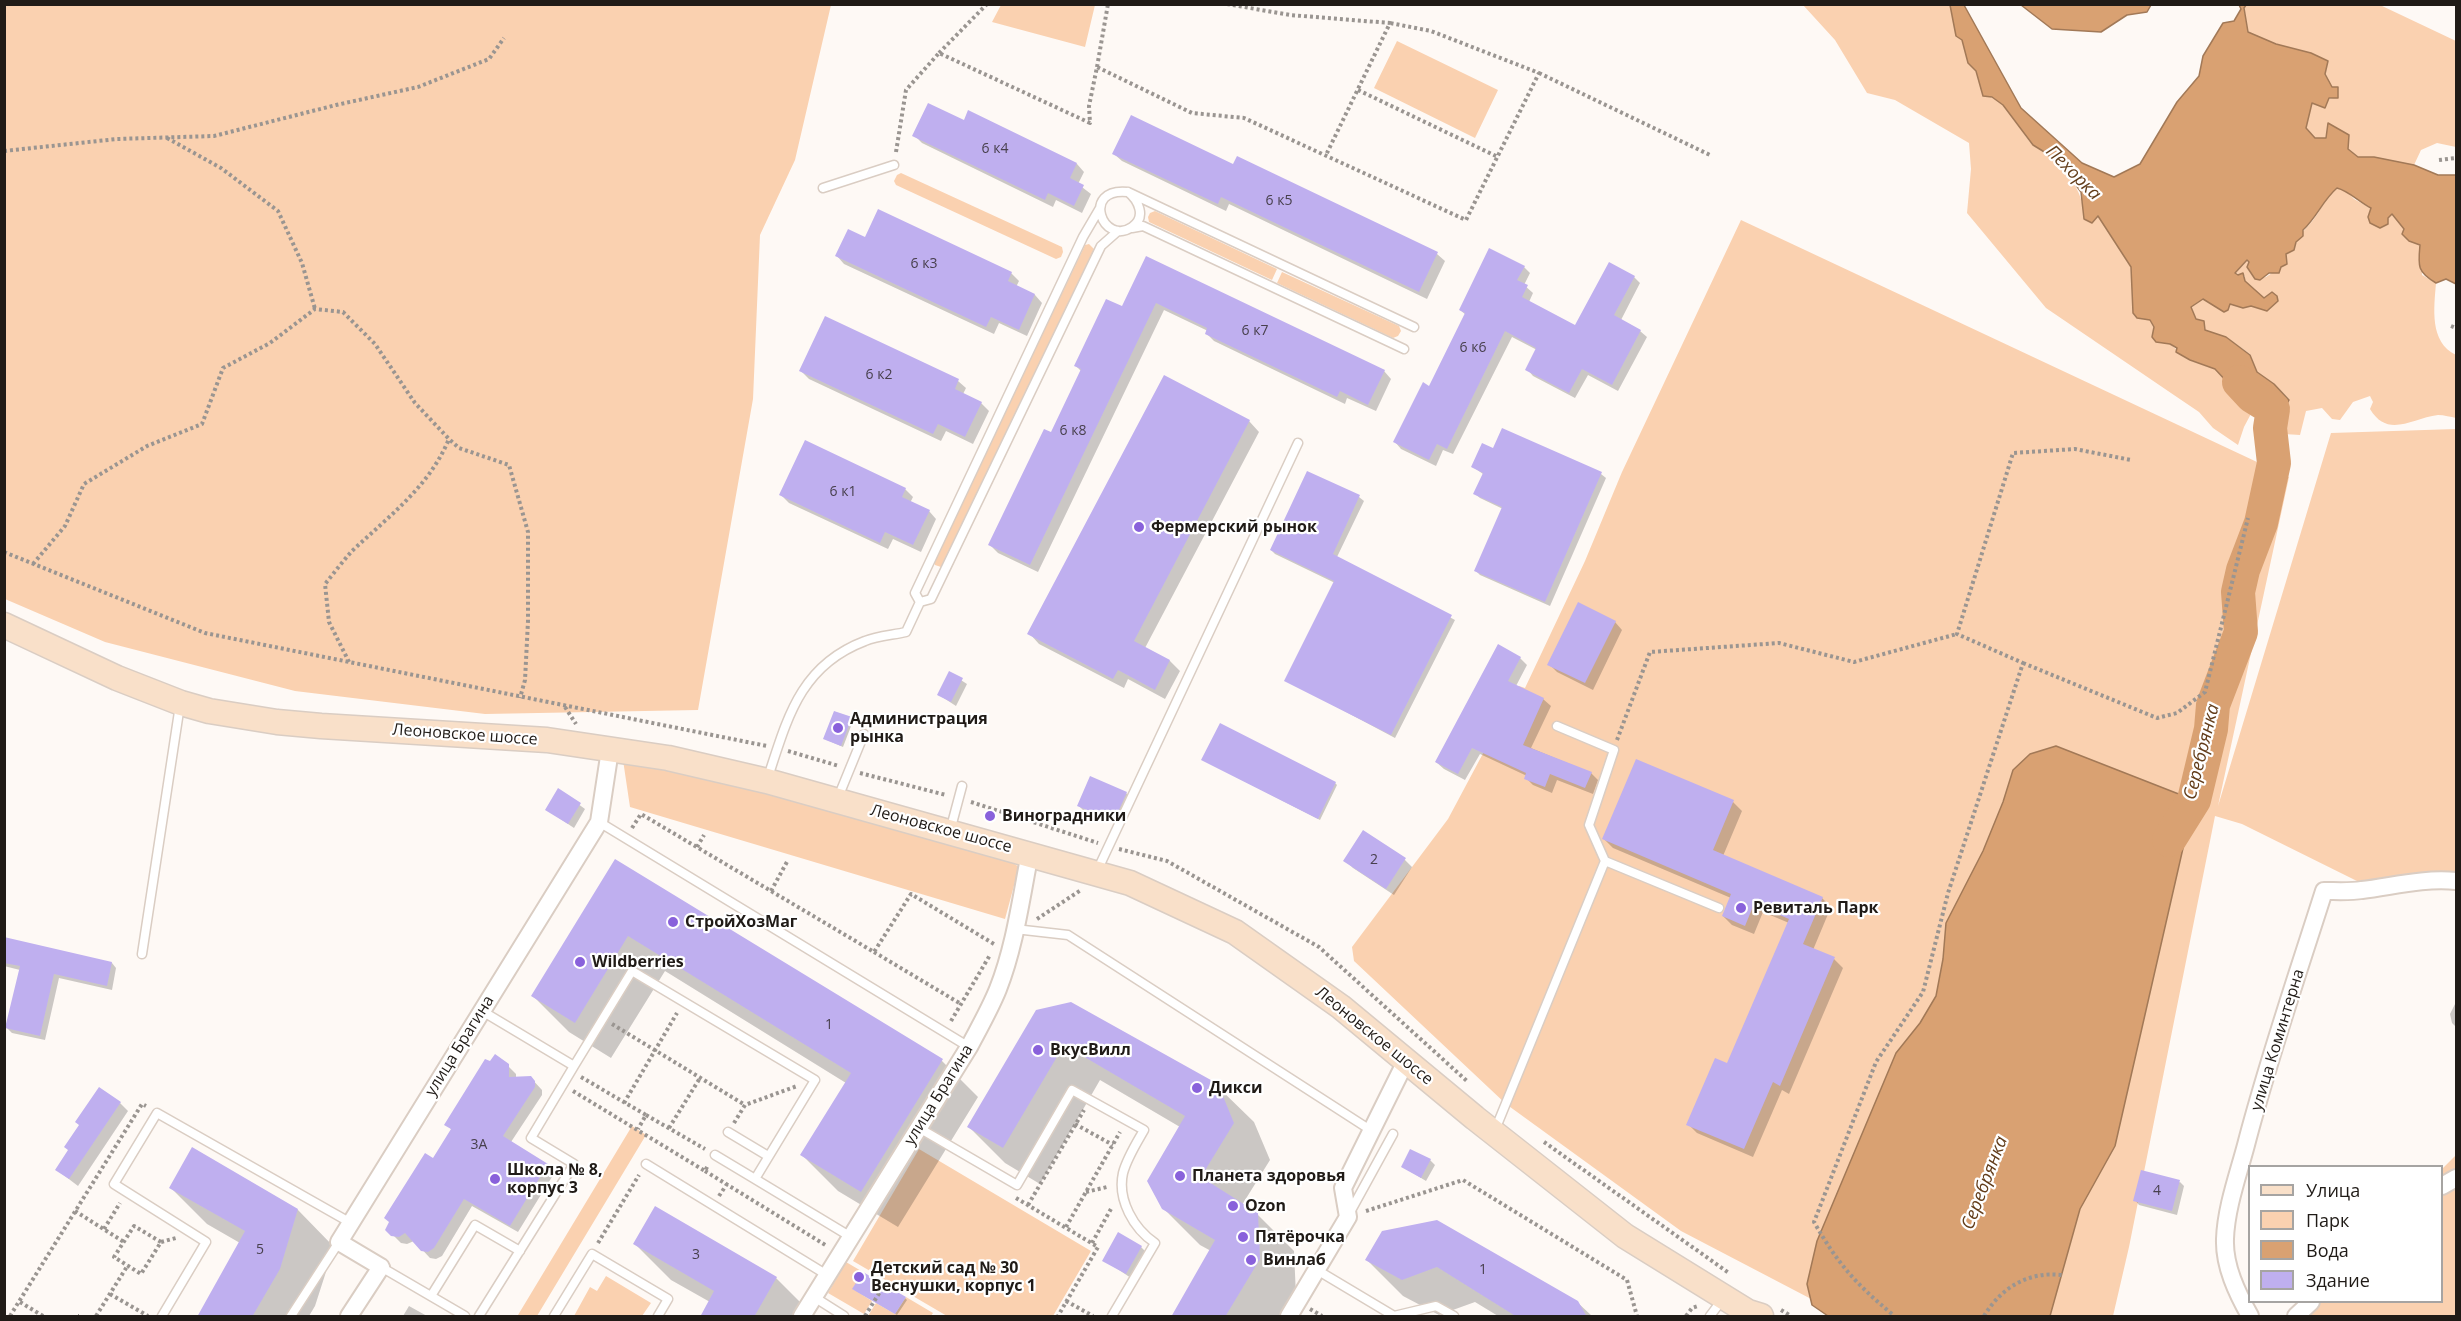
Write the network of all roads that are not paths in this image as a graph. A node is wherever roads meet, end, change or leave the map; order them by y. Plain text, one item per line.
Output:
1 (894, 165) road end
2 (823, 188) dead end
3 (1128, 192) junction
4 (1100, 208) junction
5 (1132, 228) junction
6 (1118, 231) junction
7 (1414, 327) dead end
8 (1404, 349) dead end
9 (1298, 443) dead end
10 (920, 602) junction
11 (4, 625) edge
12 (181, 703) junction
13 (1557, 726) dead end
14 (864, 734) dead end
15 (610, 750) junction
16 (767, 781) junction
17 (962, 786) dead end
18 (837, 800) junction
19 (599, 822) junction
20 (950, 831) junction
21 (1030, 853) junction
22 (1605, 861) junction
23 (1093, 879) junction
24 (2457, 881) edge
25 (1719, 908) dead end
26 (1018, 929) junction
27 (142, 954) dead end
28 (482, 1011) junction
29 (969, 1047) junction
30 (1406, 1061) junction
31 (573, 1068) junction
32 (919, 1128) junction
33 (1372, 1131) junction
34 (728, 1132) road end
35 (1393, 1134) dead end
36 (1494, 1134) junction
37 (715, 1155) road end
38 (768, 1156) junction
39 (646, 1164) road end
40 (2457, 1178) edge
41 (754, 1179) junction
42 (2443, 1185) edge
43 (1347, 1217) junction
44 (351, 1223) junction
45 (851, 1237) junction
46 (339, 1242) junction
47 (520, 1251) junction
48 (381, 1266) junction
49 (1317, 1270) junction
50 (827, 1275) junction
51 (431, 1296) junction
52 (814, 1297) junction
53 (1722, 1297) edge
54 (2310, 1303) edge
55 (1766, 1310) edge
56 (162, 1317) edge
57 (291, 1317) edge
58 (350, 1317) edge
59 (465, 1317) edge
60 (479, 1317) edge
61 (554, 1317) edge
62 (658, 1317) edge
63 (802, 1317) edge
64 (844, 1317) edge
65 (1112, 1317) edge
66 (1289, 1317) edge
67 (1454, 1317) edge
68 (2250, 1317) edge
69 (2296, 1317) edge

1 - 2 lane
3 - 4 lane
3 - 5 lane
3 - 7 lane
4 - 6 lane
4 - 10 lane
5 - 6 lane
5 - 8 lane
6 - 10 lane
9 - 23 lane
10 - 16 lane
11 - 12 main road, Леоновское шоссе
12 - 15 main road, Леоновское шоссе
12 - 27 lane
13 - 22 lane
14 - 18 lane
15 - 16 main road, Леоновское шоссе
15 - 19 street, улица Брагина
16 - 18 main road, Леоновское шоссе
17 - 20 lane
18 - 20 main road, Леоновское шоссе
19 - 28 street, улица Брагина
19 - 29 lane
20 - 21 main road, Леоновское шоссе
21 - 23 main road, Леоновское шоссе
21 - 26 street, улица Брагина
22 - 25 lane
22 - 36 lane
23 - 30 main road, Леоновское шоссе
24 - 68 street, улица Коминтерна
26 - 29 street, улица Брагина
26 - 33 lane
28 - 31 lane
28 - 44 street, улица Брагина
29 - 32 street, улица Брагина
30 - 33 street
30 - 36 main road, Леоновское шоссе
31 - 38 lane
31 - 47 lane
32 - 45 street, улица Брагина
32 - 65 lane
33 - 43 street
34 - 38 lane
35 - 43 lane
36 - 53 main road, Леоновское шоссе
37 - 41 lane
38 - 41 lane
39 - 50 lane
40 - 42 street
41 - 45 lane
43 - 49 street
44 - 46 street, улица Брагина
44 - 56 lane
45 - 50 street, улица Брагина
46 - 48 street
46 - 57 lane
47 - 51 lane
47 - 60 lane
48 - 51 lane
48 - 58 street
49 - 66 street
49 - 67 lane
50 - 52 street, улица Брагина
51 - 59 lane
52 - 63 street, улица Брагина
52 - 64 lane
53 - 55 main road, Леоновское шоссе
54 - 69 street
61 - 62 lane

